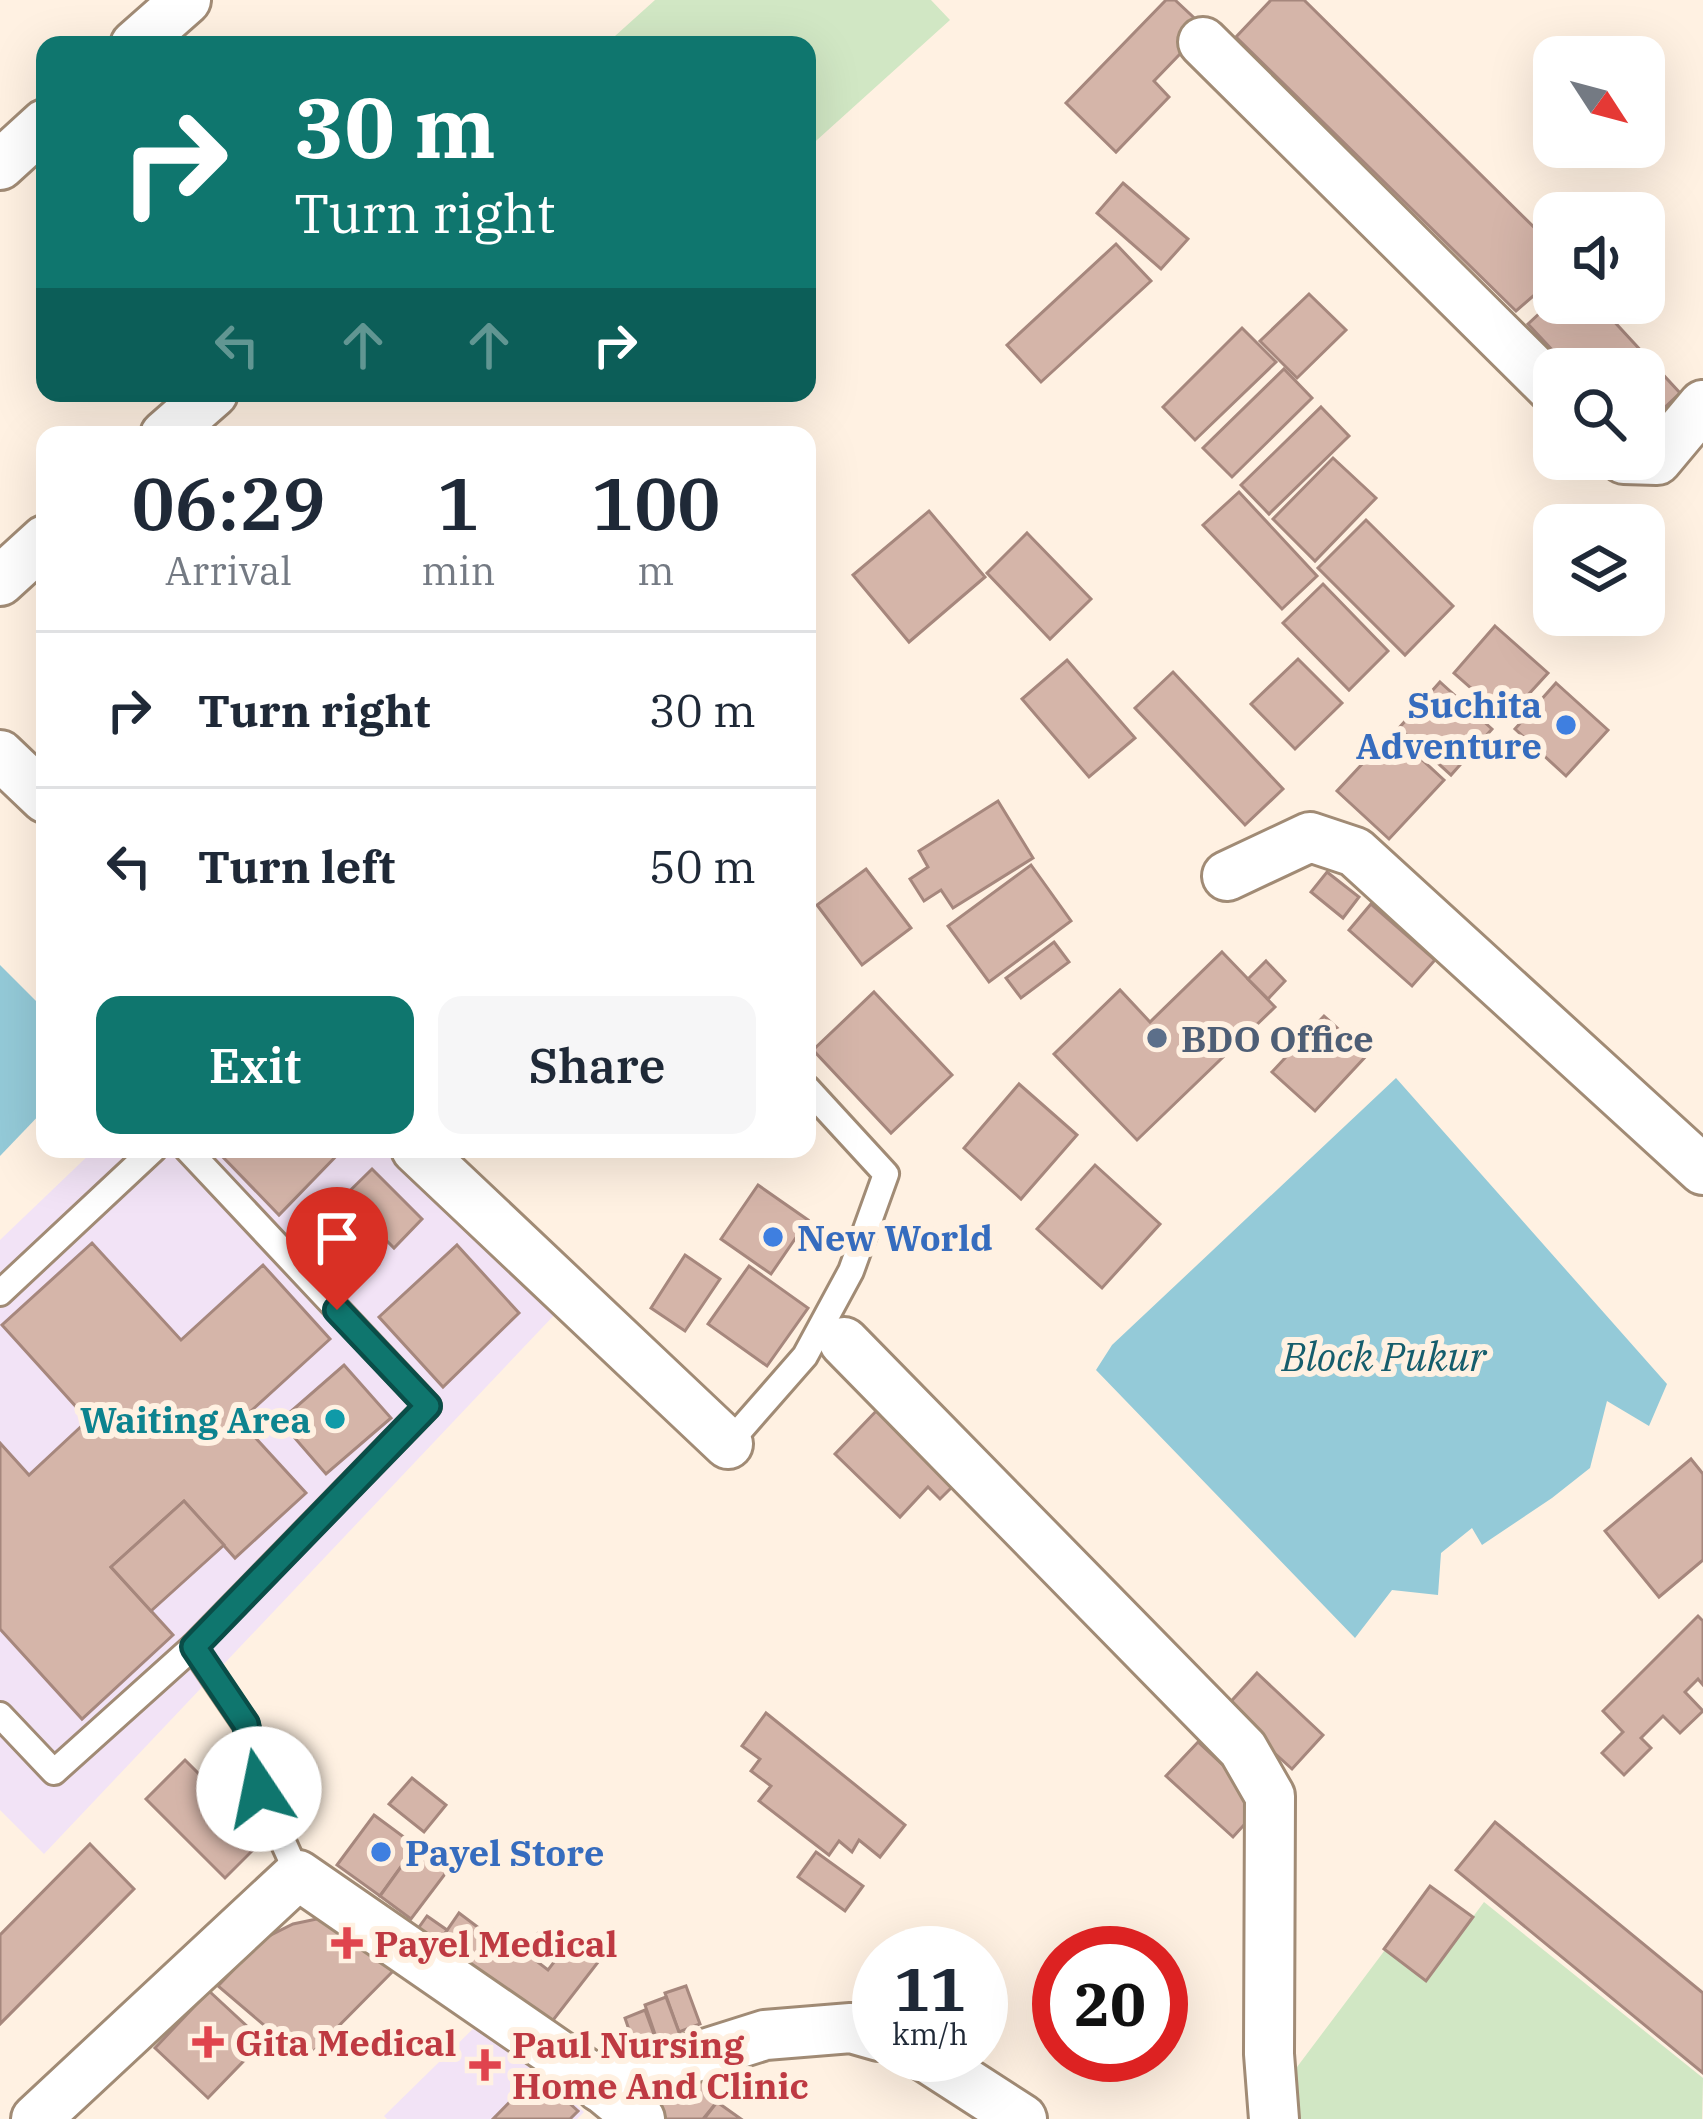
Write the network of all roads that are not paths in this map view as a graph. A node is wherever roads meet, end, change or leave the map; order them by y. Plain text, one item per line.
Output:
1 (186, 0) edge
2 (145, 36) edge
3 (1203, 42) dead end
4 (36, 132) edge
5 (0, 165) edge
6 (1533, 369) edge
7 (203, 402) edge
8 (1703, 405) edge
9 (175, 426) edge
10 (1665, 450) edge
11 (36, 548) edge
12 (0, 580) edge
13 (0, 755) edge
14 (36, 789) edge
15 (1227, 876) dead end
16 (816, 1098) edge
17 (144, 1158) edge
18 (195, 1158) edge
19 (426, 1158) edge
20 (1703, 1170) edge
21 (0, 1293) edge
22 (844, 1342) dead end
23 (728, 1444) joint
24 (194, 1647) junction
25 (0, 1715) edge
26 (298, 1875) junction
27 (852, 2028) edge
28 (965, 2082) edge
29 (600, 2087) junction
30 (36, 2119) edge
31 (640, 2119) edge
32 (1022, 2119) edge
33 (1274, 2119) edge

1 - 2 street
3 - 6 street
4 - 5 street
7 - 9 street
8 - 10 street
11 - 12 street
13 - 14 street
15 - 20 street
16 - 23 lane
17 - 21 lane
18 - 24 lane
19 - 23 street
22 - 33 street
24 - 25 lane
24 - 26 lane
26 - 29 street
26 - 30 street
27 - 29 street
28 - 32 street
29 - 31 street

